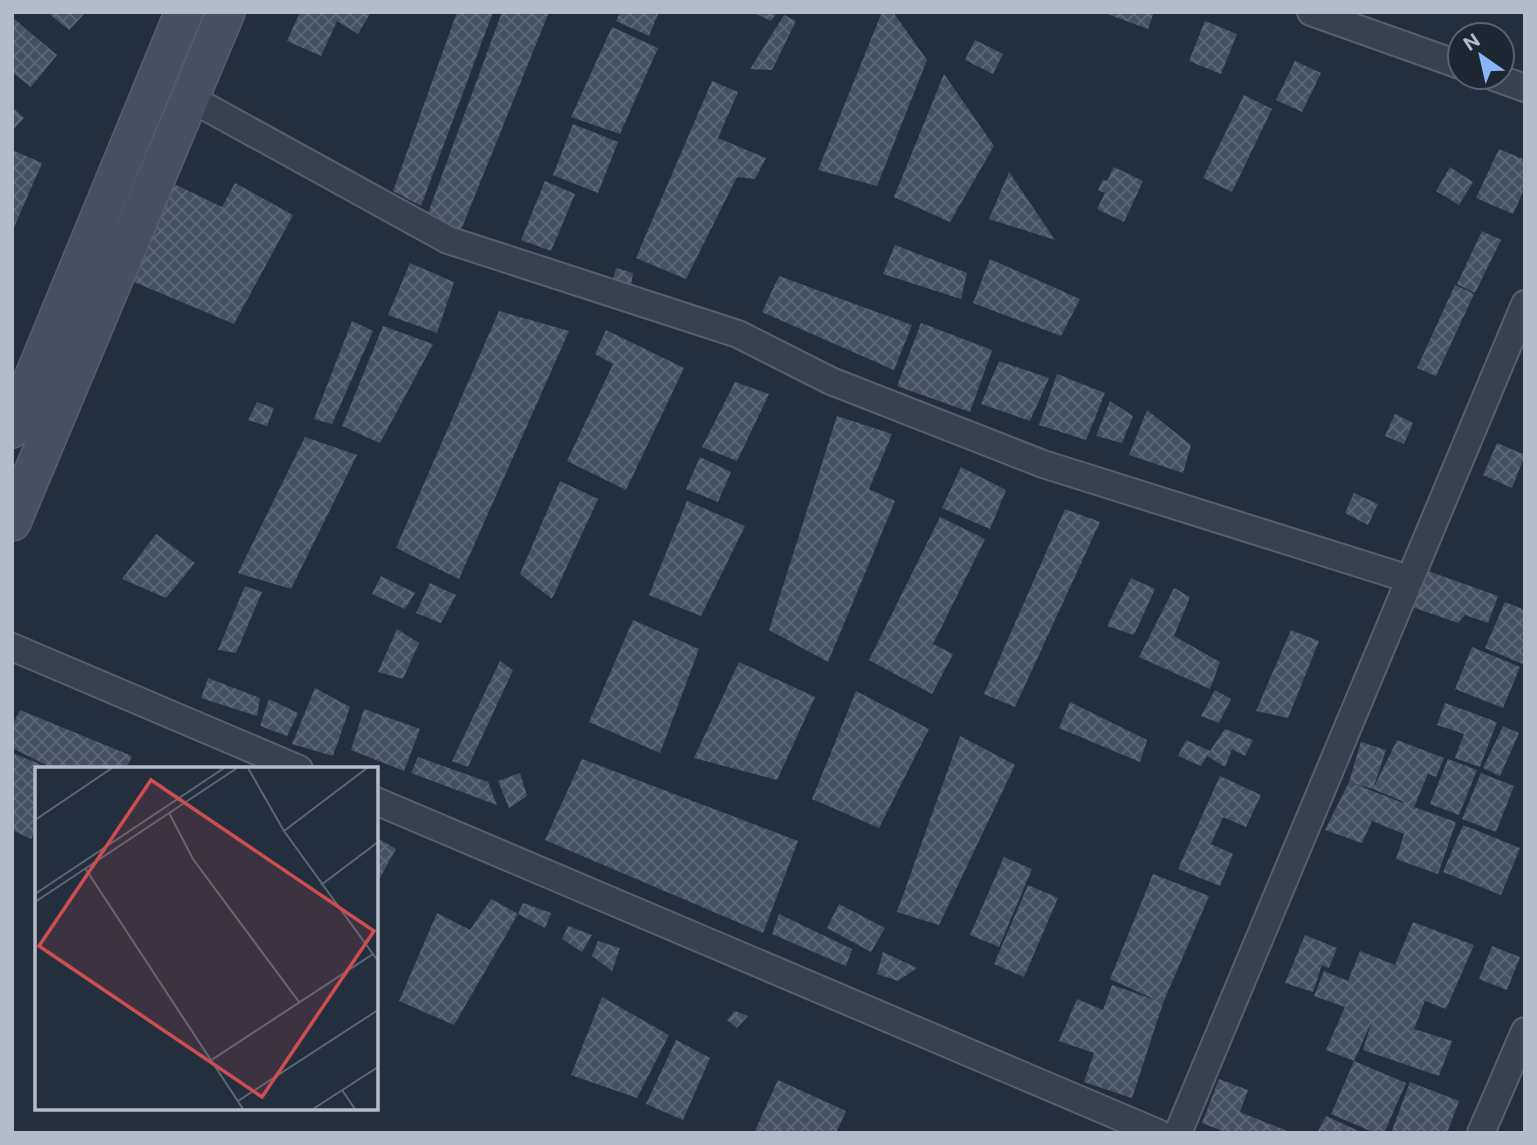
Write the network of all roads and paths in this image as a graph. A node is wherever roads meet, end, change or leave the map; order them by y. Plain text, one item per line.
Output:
1 (184, 12) edge
2 (226, 12) edge
3 (1311, 12) edge
4 (1446, 60) edge
5 (190, 98) junction
6 (1525, 304) edge
7 (12, 429) edge
8 (12, 522) edge
9 (1409, 579) junction
10 (12, 647) edge
11 (294, 767) edge
12 (378, 802) edge
13 (1525, 1031) edge
14 (1158, 1133) edge
15 (1178, 1133) edge
16 (1482, 1133) edge

1 - 7 main road
2 - 5 main road
3 - 4 street
5 - 8 main road
5 - 9 street
6 - 9 street
9 - 15 street
10 - 11 street
12 - 14 street
13 - 16 street

